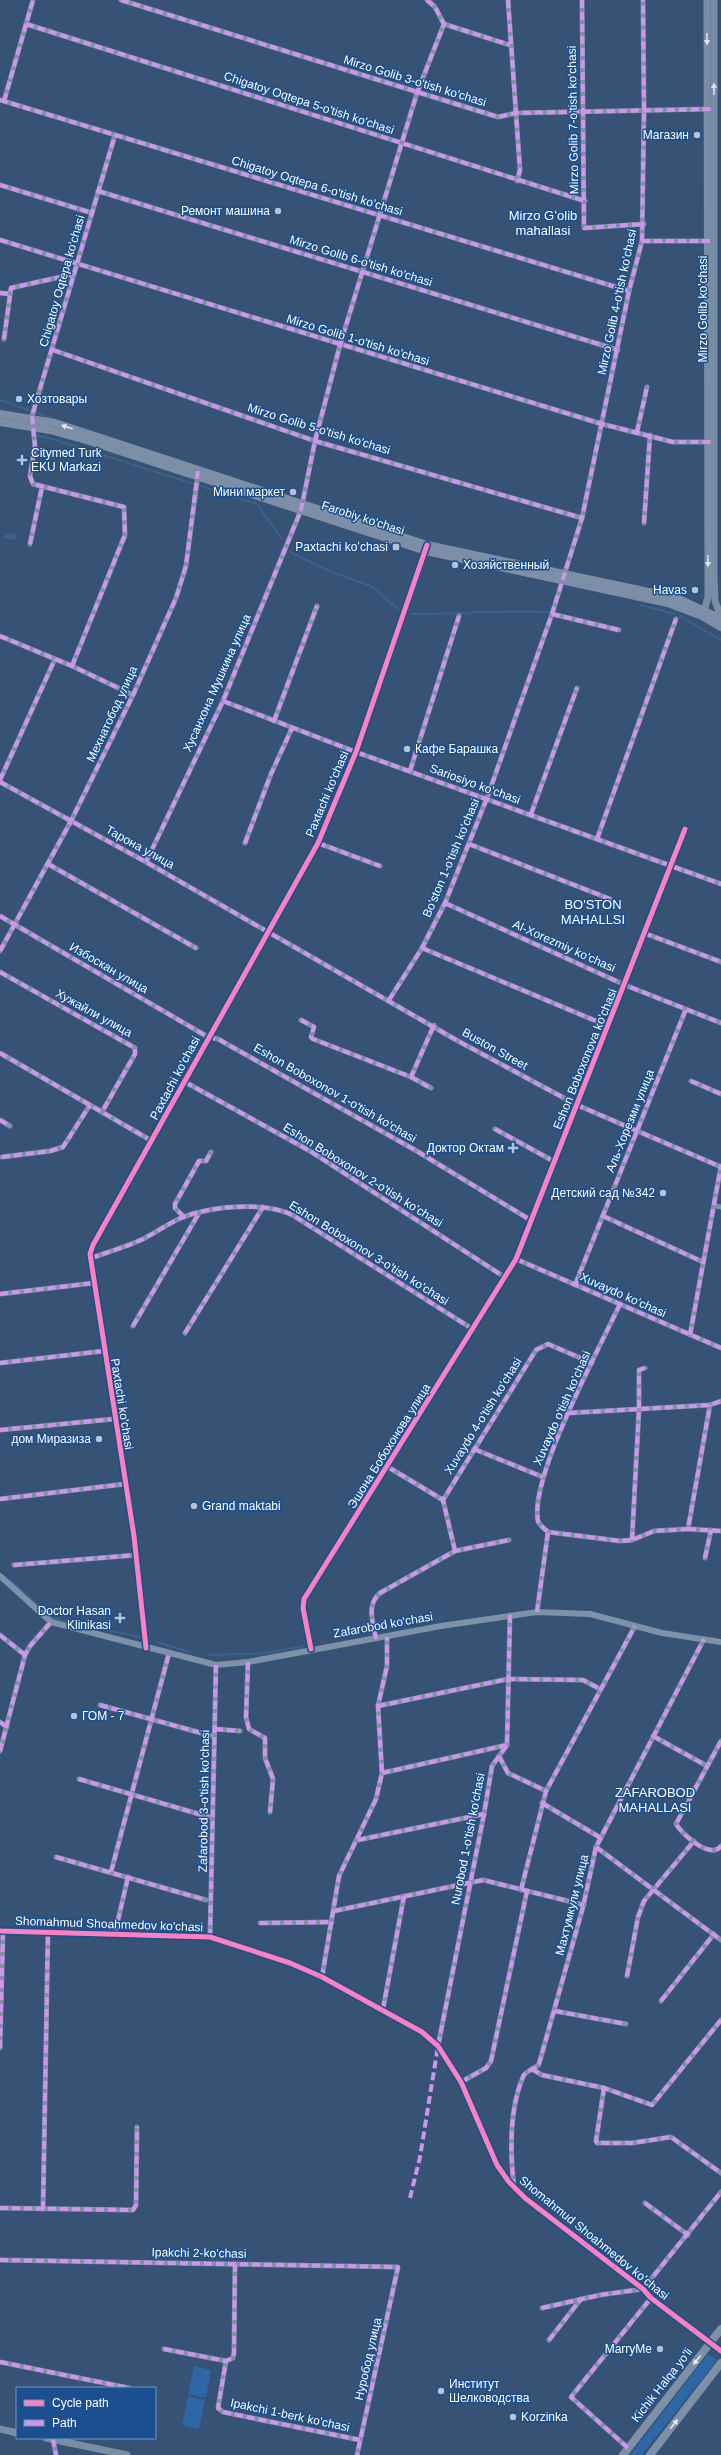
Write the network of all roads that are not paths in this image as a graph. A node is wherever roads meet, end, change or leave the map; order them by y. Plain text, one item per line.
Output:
1 (33, 0) edge
2 (120, 0) edge
3 (427, 0) edge
4 (508, 0) edge
5 (582, 0) edge
6 (643, 0) edge
7 (707, 0) edge
8 (714, 0) edge
9 (26, 24) junction
10 (444, 24) junction
11 (510, 45) junction
12 (417, 93) junction
13 (2, 100) edge
14 (710, 109) junction
15 (644, 110) junction
16 (583, 112) junction
17 (516, 113) junction
18 (115, 135) junction
19 (402, 143) junction
20 (517, 181) junction
21 (0, 185) edge
22 (98, 191) junction
23 (585, 201) junction
24 (92, 213) junction
25 (379, 215) junction
26 (644, 224) junction
27 (0, 240) edge
28 (642, 241) junction
29 (711, 241) junction
30 (78, 262) junction
31 (362, 272) junction
32 (74, 274) junction
33 (628, 292) junction
34 (0, 293) edge
35 (10, 294) junction
36 (4, 339) dead end
37 (340, 345) junction
38 (52, 350) junction
39 (618, 350) junction
40 (647, 387) dead end
41 (0, 414) edge
42 (0, 422) edge
43 (602, 424) junction
44 (33, 426) junction
45 (637, 432) junction
46 (650, 435) junction
47 (316, 441) junction
48 (711, 442) junction
49 (198, 473) junction
50 (42, 487) junction
51 (302, 507) junction
52 (582, 518) junction
53 (644, 523) dead end
54 (30, 544) dead end
55 (426, 548) junction
56 (564, 576) junction
57 (715, 601) junction
58 (317, 606) dead end
59 (552, 614) junction
60 (706, 614) junction
61 (459, 616) dead end
62 (721, 618) edge
63 (676, 619) dead end
64 (721, 627) edge
65 (619, 630) dead end
66 (0, 636) edge
67 (56, 659) junction
68 (72, 666) junction
69 (577, 688) dead end
70 (133, 695) junction
71 (223, 701) junction
72 (274, 721) junction
73 (292, 728) junction
74 (356, 752) junction
75 (410, 771) junction
76 (0, 781) edge
77 (487, 798) junction
78 (531, 814) junction
79 (71, 821) junction
80 (685, 829) dead end
81 (597, 839) junction
82 (245, 843) dead end
83 (318, 843) junction
84 (469, 844) junction
85 (146, 862) junction
86 (48, 864) junction
87 (380, 866) dead end
88 (671, 866) junction
89 (721, 884) edge
90 (610, 899) dead end
91 (445, 904) junction
92 (0, 916) edge
93 (14, 924) junction
94 (268, 933) junction
95 (644, 933) junction
96 (196, 948) dead end
97 (422, 948) junction
98 (0, 951) edge
99 (721, 962) edge
100 (0, 972) edge
101 (625, 985) junction
102 (389, 1000) junction
103 (686, 1009) junction
104 (301, 1020) dead end
105 (721, 1023) edge
106 (434, 1025) junction
107 (608, 1026) junction
108 (208, 1037) junction
109 (0, 1053) edge
110 (411, 1078) junction
111 (691, 1081) dead end
112 (185, 1082) junction
113 (431, 1088) dead end
114 (721, 1094) edge
115 (90, 1105) junction
116 (577, 1105) junction
117 (102, 1112) junction
118 (0, 1120) edge
119 (10, 1126) dead end
120 (495, 1129) dead end
121 (637, 1129) junction
122 (152, 1141) junction
123 (211, 1152) dead end
124 (2, 1157) dead end
125 (555, 1162) junction
126 (721, 1166) edge
127 (715, 1206) junction
128 (264, 1207) junction
129 (721, 1207) edge
130 (199, 1213) junction
131 (603, 1216) junction
132 (184, 1217) junction
133 (532, 1221) junction
134 (90, 1258) junction
135 (516, 1259) junction
136 (703, 1262) junction
137 (506, 1278) junction
138 (94, 1283) junction
139 (575, 1285) junction
140 (0, 1294) edge
141 (620, 1304) junction
142 (133, 1326) dead end
143 (474, 1330) junction
144 (185, 1333) dead end
145 (690, 1335) junction
146 (721, 1348) edge
147 (104, 1351) junction
148 (0, 1363) edge
149 (592, 1363) junction
150 (645, 1368) dead end
151 (721, 1401) edge
152 (710, 1405) junction
153 (639, 1409) junction
154 (569, 1413) junction
155 (114, 1419) junction
156 (0, 1430) edge
157 (474, 1449) junction
158 (388, 1467) junction
159 (543, 1477) junction
160 (125, 1484) junction
161 (0, 1498) edge
162 (443, 1500) junction
163 (688, 1529) junction
164 (711, 1530) junction
165 (721, 1531) edge
166 (548, 1532) junction
167 (509, 1540) dead end
168 (632, 1540) junction
169 (454, 1551) junction
170 (136, 1555) junction
171 (705, 1558) dead end
172 (14, 1565) dead end
173 (0, 1576) edge
174 (537, 1612) junction
175 (510, 1615) junction
176 (51, 1622) junction
177 (635, 1626) junction
178 (0, 1635) edge
179 (387, 1637) junction
180 (376, 1639) junction
181 (704, 1639) junction
182 (721, 1642) edge
183 (146, 1648) junction
184 (312, 1649) junction
185 (169, 1653) junction
186 (25, 1655) junction
187 (248, 1662) junction
188 (216, 1665) junction
189 (508, 1679) junction
190 (600, 1689) junction
191 (100, 1705) dead end
192 (378, 1706) junction
193 (151, 1718) junction
194 (0, 1722) edge
195 (6, 1727) junction
196 (215, 1729) junction
197 (240, 1731) dead end
198 (212, 1736) dead end
199 (653, 1736) junction
200 (721, 1741) edge
201 (507, 1745) junction
202 (0, 1750) edge
203 (498, 1756) junction
204 (707, 1766) junction
205 (382, 1773) junction
206 (79, 1779) dead end
207 (546, 1791) junction
208 (131, 1794) junction
209 (542, 1803) junction
210 (270, 1812) dead end
211 (484, 1814) junction
212 (208, 1817) dead end
213 (601, 1838) junction
214 (358, 1840) junction
215 (694, 1841) junction
216 (721, 1846) edge
217 (596, 1847) junction
218 (56, 1857) dead end
219 (110, 1872) junction
220 (128, 1877) junction
221 (470, 1883) junction
222 (652, 1889) junction
223 (521, 1890) junction
224 (527, 1891) junction
225 (404, 1896) junction
226 (206, 1900) dead end
227 (584, 1905) junction
228 (334, 1911) junction
229 (332, 1922) junction
230 (260, 1923) dead end
231 (1, 1931) edge
232 (48, 1931) junction
233 (115, 1933) junction
234 (714, 1934) junction
235 (210, 1936) junction
236 (721, 1940) edge
237 (627, 1976) dead end
238 (322, 1977) junction
239 (661, 2001) dead end
240 (382, 2009) junction
241 (555, 2011) junction
242 (721, 2020) edge
243 (626, 2024) dead end
244 (438, 2046) junction
245 (0, 2048) edge
246 (532, 2070) junction
247 (461, 2082) junction
248 (604, 2088) junction
249 (137, 2127) dead end
250 (721, 2173) edge
251 (514, 2187) junction
252 (721, 2192) edge
253 (645, 2203) dead end
254 (0, 2208) edge
255 (43, 2209) junction
256 (688, 2235) junction
257 (0, 2260) edge
258 (235, 2264) junction
259 (398, 2267) joint
260 (643, 2289) junction
261 (650, 2298) junction
262 (581, 2299) junction
263 (542, 2308) dead end
264 (721, 2329) edge
265 (549, 2340) dead end
266 (711, 2342) junction
267 (164, 2349) dead end
268 (721, 2350) edge
269 (0, 2362) edge
270 (226, 2362) junction
271 (721, 2363) edge
272 (124, 2387) edge
273 (0, 2429) edge
274 (16, 2433) edge
275 (49, 2439) edge
276 (360, 2440) junction
277 (628, 2448) junction
278 (56, 2455) edge
279 (127, 2455) edge
280 (357, 2455) edge
281 (622, 2455) edge
282 (650, 2455) edge

1 - 9 street
2 - 12 street, Mirzo Golib 3-o'tish ko'chasi
3 - 10 street
4 - 11 street
5 - 16 street, Mirzo Golib 7-o'tish ko'chasi
6 - 15 street, Mirzo Golib 4-o'tish ko'chasi
7 -> 14 main road, Mirzo Golib ko'chasi
14 -> 8 main road, Mirzo Golib ko'chasi
9 - 13 street
9 - 19 street, Chigatoy Oqtepa 5-o'tish ko'chasi
10 - 11 street
10 - 12 street, Хусанхона Мушкина улица
11 - 17 street
12 - 17 street, Mirzo Golib 3-o'tish ko'chasi
12 - 19 street, Хусанхона Мушкина улица
13 - 18 street, Chigatoy Oqtepa 6-o'tish ko'chasi
14 - 15 street, Mirzo Golib 3-o'tish ko'chasi
14 - 29 main road, Mirzo Golib ko'chasi
15 - 16 street, Mirzo Golib 3-o'tish ko'chasi
15 - 26 street, Mirzo Golib 4-o'tish ko'chasi
16 - 17 street, Mirzo Golib 3-o'tish ko'chasi
16 - 23 street, Mirzo Golib 7-o'tish ko'chasi
17 - 20 street
18 - 22 street, Chigatoy Oqtepa ko'chasi
18 - 25 street, Chigatoy Oqtepa 6-o'tish ko'chasi
19 - 20 street, Chigatoy Oqtepa 5-o'tish ko'chasi
19 - 25 street, Хусанхона Мушкина улица
20 - 23 street, Chigatoy Oqtepa 5-o'tish ko'chasi
21 - 24 street
22 - 24 street, Chigatoy Oqtepa ko'chasi
22 - 31 street, Mirzo Golib 6-o'tish ko'chasi
23 - 26 street, Mirzo Golib 7-o'tish ko'chasi
24 - 30 street, Chigatoy Oqtepa ko'chasi
25 - 31 street, Хусанхона Мушкина улица
25 - 33 street, Chigatoy Oqtepa 6-o'tish ko'chasi
26 - 28 street, Mirzo Golib 4-o'tish ko'chasi
27 - 30 street, Mirzo Golib 1-o'tish ko'chasi
28 - 29 street
28 - 33 street, Mirzo Golib 4-o'tish ko'chasi
29 - 48 main road, Mirzo Golib ko'chasi
30 - 32 street, Chigatoy Oqtepa ko'chasi
30 - 37 street, Mirzo Golib 1-o'tish ko'chasi
31 - 37 street, Хусанхона Мушкина улица
31 - 39 street, Mirzo Golib 6-o'tish ko'chasi
32 - 35 street
32 - 38 street, Chigatoy Oqtepa ko'chasi
33 - 39 street, Mirzo Golib 4-o'tish ko'chasi
34 - 35 street
35 - 36 street
37 - 43 street, Mirzo Golib 1-o'tish ko'chasi
37 - 47 street, Хусанхона Мушкина улица
38 - 44 street, Chigatoy Oqtepa ko'chasi
38 - 47 street, Mirzo Golib 5-o'tish ko'chasi
39 - 43 street, Mirzo Golib 4-o'tish ko'chasi
40 - 45 street
41 - 44 main road, Farobiy ko'chasi
42 - 44 main road, Farobiy ko'chasi
43 - 45 street, Mirzo Golib 1-o'tish ko'chasi
43 - 52 street, Mirzo Golib 4-o'tish ko'chasi
44 - 49 main road, Farobiy ko'chasi
44 - 50 street, Chigatoy Oqtepa ko'chasi
45 - 46 street, Mirzo Golib 1-o'tish ko'chasi
46 - 48 street, Mirzo Golib 1-o'tish ko'chasi
46 - 53 street
47 - 51 street, Хусанхона Мушкина улица
47 - 52 street, Mirzo Golib 5-o'tish ko'chasi
48 - 57 main road, Mirzo Golib ko'chasi
48 -> 60 main road, Mirzo Golib ko'chasi
49 - 51 main road, Farobiy ko'chasi
49 - 70 street, Мехнатобод улица
50 - 54 street
50 - 68 street
51 - 55 main road, Farobiy ko'chasi
51 - 71 street, Хусанхона Мушкина улица
52 - 56 street, Mirzo Golib 4-o'tish ko'chasi
55 - 56 main road, Farobiy ko'chasi
55 - 74 street, Paxtachi ko'chasi
56 - 59 street, Bo'ston 1-o'tish ko'chasi
56 - 60 main road, Farobiy ko'chasi
57 - 60 main road
57 - 62 main road, Mirzo Golib ko'chasi
58 - 72 street
59 - 65 street
59 - 77 street, Bo'ston 1-o'tish ko'chasi
60 - 62 main road, Farobiy ko'chasi
60 - 64 main road, Farobiy ko'chasi
61 - 75 street
63 - 81 street
66 - 67 street
67 - 68 street
67 - 76 street
68 - 70 street
69 - 78 street
70 - 79 street, Мехнатобод улица
71 - 72 street, Sariosiyo ko'chasi
71 - 85 street, Хусанхона Мушкина улица
72 - 73 street, Sariosiyo ko'chasi
73 - 74 street, Sariosiyo ko'chasi
73 - 82 street
74 - 75 street, Sariosiyo ko'chasi
74 - 83 street, Paxtachi ko'chasi
75 - 77 street, Sariosiyo ko'chasi
76 - 79 street, Тарона улица
77 - 78 street, Sariosiyo ko'chasi
77 - 84 street, Bo'ston 1-o'tish ko'chasi
78 - 81 street, Sariosiyo ko'chasi
79 - 85 street, Тарона улица
79 - 86 street, Мехнатобод улица
80 - 88 street
81 - 88 street, Sariosiyo ko'chasi
83 - 87 street
83 - 94 street, Paxtachi ko'chasi
84 - 90 street
84 - 91 street, Bo'ston 1-o'tish ko'chasi
85 - 94 street, Тарона улица
86 - 93 street, Мехнатобод улица
86 - 96 street
88 - 89 street, Sariosiyo ko'chasi
88 - 95 street, Eshon Boboxonova ko'chasi
91 - 97 street, Bo'ston 1-o'tish ko'chasi
91 - 101 street, Al-Xorezmiy ko'chasi
92 - 93 street, Избоскан улица
93 - 98 street, Мехнатобод улица
93 - 108 street, Избоскан улица
94 - 102 street, Buston Street
94 - 108 street, Paxtachi ko'chasi
95 - 99 street
95 - 101 street, Eshon Boboxonova ko'chasi
97 - 102 street, Bo'ston 1-o'tish ko'chasi
97 - 107 street
100 - 117 street, Хужайли улица
101 - 103 street, Al-Xorezmiy ko'chasi
101 - 107 street, Eshon Boboxonova ko'chasi
102 - 106 street, Buston Street
103 - 105 street, Al-Xorezmiy ko'chasi
103 - 121 street, Аль-Хорезми улица
104 - 110 street
106 - 110 street
106 - 116 street, Buston Street
107 - 116 street, Eshon Boboxonova ko'chasi
108 - 112 street, Paxtachi ko'chasi
108 - 133 street, Eshon Boboxonov 1-o'tish ko'chasi
109 - 115 street
110 - 113 street
111 - 114 street
112 - 122 street, Paxtachi ko'chasi
112 - 137 street, Eshon Boboxonov 2-o'tish ko'chasi
115 - 117 street
115 - 124 street
116 - 121 street, Buston Street
116 - 125 street, Eshon Boboxonova ko'chasi
117 - 122 street
118 - 119 street
120 - 125 street
121 - 126 street, Buston Street
121 - 131 street, Аль-Хорезми улица
122 - 134 street, Paxtachi ko'chasi
123 - 132 street
125 - 133 street, Eshon Boboxonova ko'chasi
126 - 127 street
127 - 129 street
127 - 136 street
128 - 130 street, Eshon Boboxonov 3-o'tish ko'chasi
128 - 143 street, Eshon Boboxonov 3-o'tish ko'chasi
128 - 144 street
130 - 132 street, Eshon Boboxonov 3-o'tish ko'chasi
130 - 142 street
131 - 136 street
131 - 139 street, Аль-Хорезми улица
132 - 134 street, Eshon Boboxonov 3-o'tish ko'chasi
133 - 135 street, Eshon Boboxonova ko'chasi
134 - 138 street, Paxtachi ko'chasi
135 - 137 street, Эшона Бобохонова улица
135 - 139 street, Xuvaydo ko'chasi
136 - 145 street
137 - 143 street, Эшона Бобохонова улица
138 - 140 street
138 - 147 street, Paxtachi ko'chasi
139 - 141 street, Xuvaydo ko'chasi
141 - 145 street, Xuvaydo ko'chasi
141 - 149 street, Xuvaydo o'tish ko'chasi
143 - 158 street, Эшона Бобохонова улица
145 - 146 street, Xuvaydo ko'chasi
147 - 148 street
147 - 155 street, Paxtachi ko'chasi
149 - 154 street, Xuvaydo o'tish ko'chasi
149 - 157 street, Xuvaydo 4-o'tish ko'chasi
150 - 153 street
151 - 152 street
152 - 153 street
152 - 163 street
153 - 154 street
153 - 168 street
154 - 159 street, Xuvaydo o'tish ko'chasi
155 - 156 street
155 - 160 street, Paxtachi ko'chasi
157 - 159 street
157 - 162 street, Xuvaydo 4-o'tish ko'chasi
158 - 162 street
158 - 184 street, Эшона Бобохонова улица
159 - 166 street, Xuvaydo o'tish ko'chasi
160 - 161 street
160 - 170 street, Paxtachi ko'chasi
162 - 169 street
163 - 164 street
163 - 168 street
164 - 165 street
164 - 171 street
166 - 168 street
166 - 174 street
167 - 169 street
169 - 180 street
170 - 172 street
170 - 183 street, Paxtachi ko'chasi
173 - 176 street, Zafarobod ko'chasi
174 - 175 street, Zafarobod ko'chasi
174 - 177 street, Zafarobod ko'chasi
175 - 179 street, Zafarobod ko'chasi
175 - 189 street
176 - 183 street, Zafarobod ko'chasi
176 - 186 street
177 - 181 street, Zafarobod ko'chasi
177 - 190 street
178 - 186 street
179 - 180 street, Zafarobod ko'chasi
179 - 192 street
180 - 184 street, Zafarobod ko'chasi
181 - 182 street, Zafarobod ko'chasi
181 - 199 street, Махтумкули улица
183 - 185 street, Zafarobod ko'chasi
184 - 187 street, Zafarobod ko'chasi
185 - 188 street, Zafarobod ko'chasi
185 - 193 street
186 - 195 street
187 - 188 street, Zafarobod ko'chasi
187 - 210 street
188 - 196 street, Zafarobod 3-o'tish ko'chasi
189 - 190 street
189 - 192 street
189 - 201 street
190 - 207 street
191 - 193 street
192 - 205 street
193 - 198 street
193 - 208 street
194 - 195 street
195 - 202 street
196 - 197 street
196 - 235 street, Zafarobod 3-o'tish ko'chasi
199 - 204 street
199 - 213 street, Махтумкули улица
200 - 204 street
201 - 203 street, Nurobod 1-o'tish ko'chasi
201 - 205 street
203 - 207 street
203 - 211 street, Nurobod 1-o'tish ko'chasi
204 - 215 street
205 - 214 street
206 - 208 street
207 - 209 street
208 - 212 street
208 - 219 street
209 - 213 street
209 - 223 street
211 - 214 street
211 - 221 street, Nurobod 1-o'tish ko'chasi
213 - 217 street, Махтумкули улица
214 - 228 street
215 - 216 street
215 - 222 street
217 - 222 street
217 - 227 street, Махтумкули улица
218 - 219 street
219 - 220 street
220 - 226 street
220 - 233 street
221 - 223 street
221 - 225 street
221 - 244 street, Nurobod 1-o'tish ko'chasi
222 - 234 street
222 - 237 street
223 - 224 street
224 - 227 street
224 - 247 street
225 - 228 street
225 - 240 street
227 - 241 street, Махтумкули улица
228 - 229 street
229 - 230 street
229 - 238 street
231 - 232 street, Shomahmud Shoahmedov ko'chasi
231 - 245 street
232 - 233 street, Shomahmud Shoahmedov ko'chasi
232 - 255 street
233 - 235 street, Shomahmud Shoahmedov ko'chasi
234 - 236 street
234 - 239 street
235 - 238 street, Shomahmud Shoahmedov ko'chasi
238 - 240 street, Shomahmud Shoahmedov ko'chasi
240 - 244 street, Shomahmud Shoahmedov ko'chasi
241 - 243 street
241 - 246 street, Махтумкули улица
242 - 248 street
244 - 247 street, Shomahmud Shoahmedov ko'chasi
246 - 248 street
246 - 251 street, Махтумкули улица
247 - 251 street, Shomahmud Shoahmedov ko'chasi
248 - 250 street
249 - 255 street
251 - 260 street, Shomahmud Shoahmedov ko'chasi
252 - 256 street
253 - 256 street
254 - 255 street
256 - 260 street
257 - 258 street, Ipakchi 2-ko'chasi
258 - 259 street, Ipakchi 2-ko'chasi
258 - 270 street, Ipakchi 1-berk ko'chasi
259 - 276 street, Нуробод улица
260 - 261 street, Shomahmud Shoahmedov ko'chasi
260 - 262 street
261 - 266 street, Shomahmud Shoahmedov ko'chasi
261 - 277 street
262 - 263 street
262 - 265 street
264 - 266 highway, Kichik Halqa yo'li
266 - 268 street, Shomahmud Shoahmedov ko'chasi
266 -> 277 highway, Kichik Halqa yo'li
267 - 270 street
269 - 272 street
270 - 276 street, Ipakchi 1-berk ko'chasi
282 -> 271 highway
273 - 274 main road
275 - 278 street
275 - 279 main road
276 - 280 street, Нуробод улица
277 - 281 highway, Kichik Halqa yo'li

